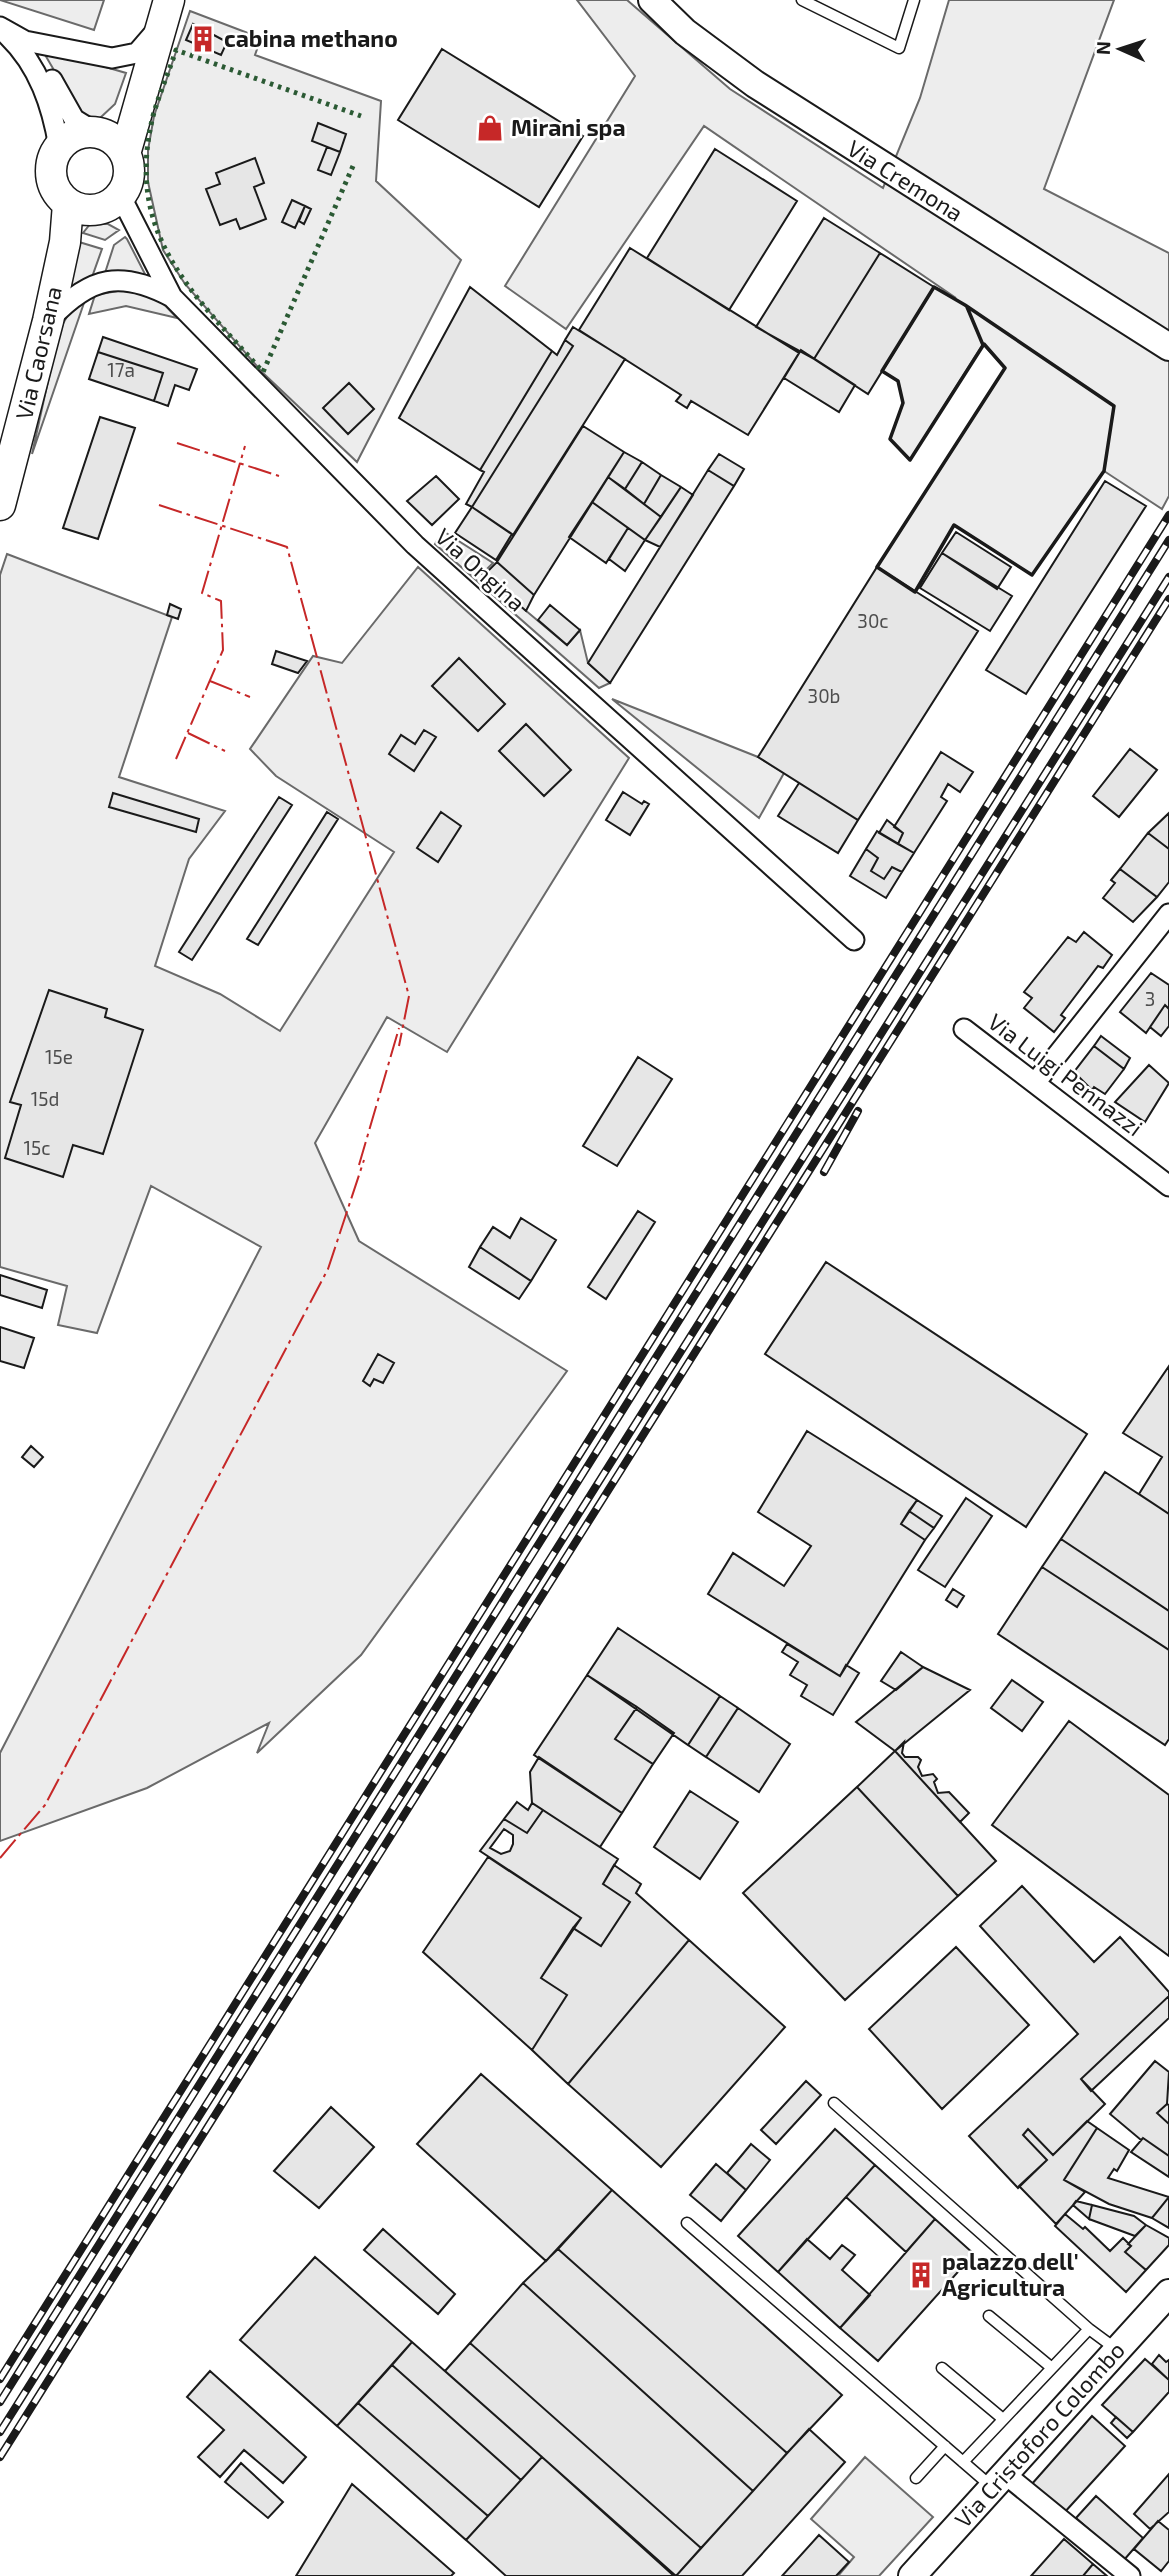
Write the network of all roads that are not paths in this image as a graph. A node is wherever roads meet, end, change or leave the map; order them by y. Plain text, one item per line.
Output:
1 (652, 0) edge
2 (802, 0) edge
3 (914, 0) edge
4 (165, 12) edge
5 (0, 27) edge
6 (20, 42) junction
7 (109, 140) junction
8 (58, 147) junction
9 (114, 200) junction
10 (68, 204) junction
11 (65, 242) junction
12 (172, 297) junction
13 (48, 321) junction
14 (1169, 347) edge
15 (0, 505) edge
16 (1169, 914) edge
17 (854, 940) dead end
18 (964, 1029) dead end
19 (1035, 1083) junction
20 (1169, 1186) edge
21 (834, 2104) dead end
22 (687, 2223) dead end
23 (1169, 2293) edge
24 (989, 2316) dead end
25 (1089, 2329) junction
26 (1117, 2350) junction
27 (942, 2368) dead end
28 (1052, 2368) junction
29 (1003, 2419) junction
30 (946, 2446) junction
31 (963, 2462) junction
32 (916, 2478) dead end
33 (999, 2480) junction
34 (912, 2576) edge
35 (1130, 2576) edge

1 - 14 main road, Via Cremona
2 - 3 lane
4 - 6 street
4 - 7 main road
5 - 6 street
6 - 7 street
6 - 8 street
7 - 8 main road
7 - 9 main road
8 - 10 main road
9 - 10 main road
9 - 11 main road
9 - 12 street, Via Ongina
10 - 11 main road, Via Caorsana
11 - 13 main road, Via Caorsana
12 - 13 street
12 - 17 street, Via Ongina
13 - 15 main road, Via Caorsana
16 - 19 street
18 - 19 street, Via Luigi Pennazzi
19 - 20 street, Via Luigi Pennazzi
21 - 25 lane
22 - 30 lane
23 - 26 main road, Via Cristoforo Colombo
24 - 28 lane
25 - 26 lane
25 - 28 lane
26 - 33 main road, Via Cristoforo Colombo
27 - 29 lane
28 - 29 lane
29 - 31 lane
30 - 31 lane
30 - 32 lane
31 - 33 lane
33 - 34 main road, Via Cristoforo Colombo
33 - 35 street

